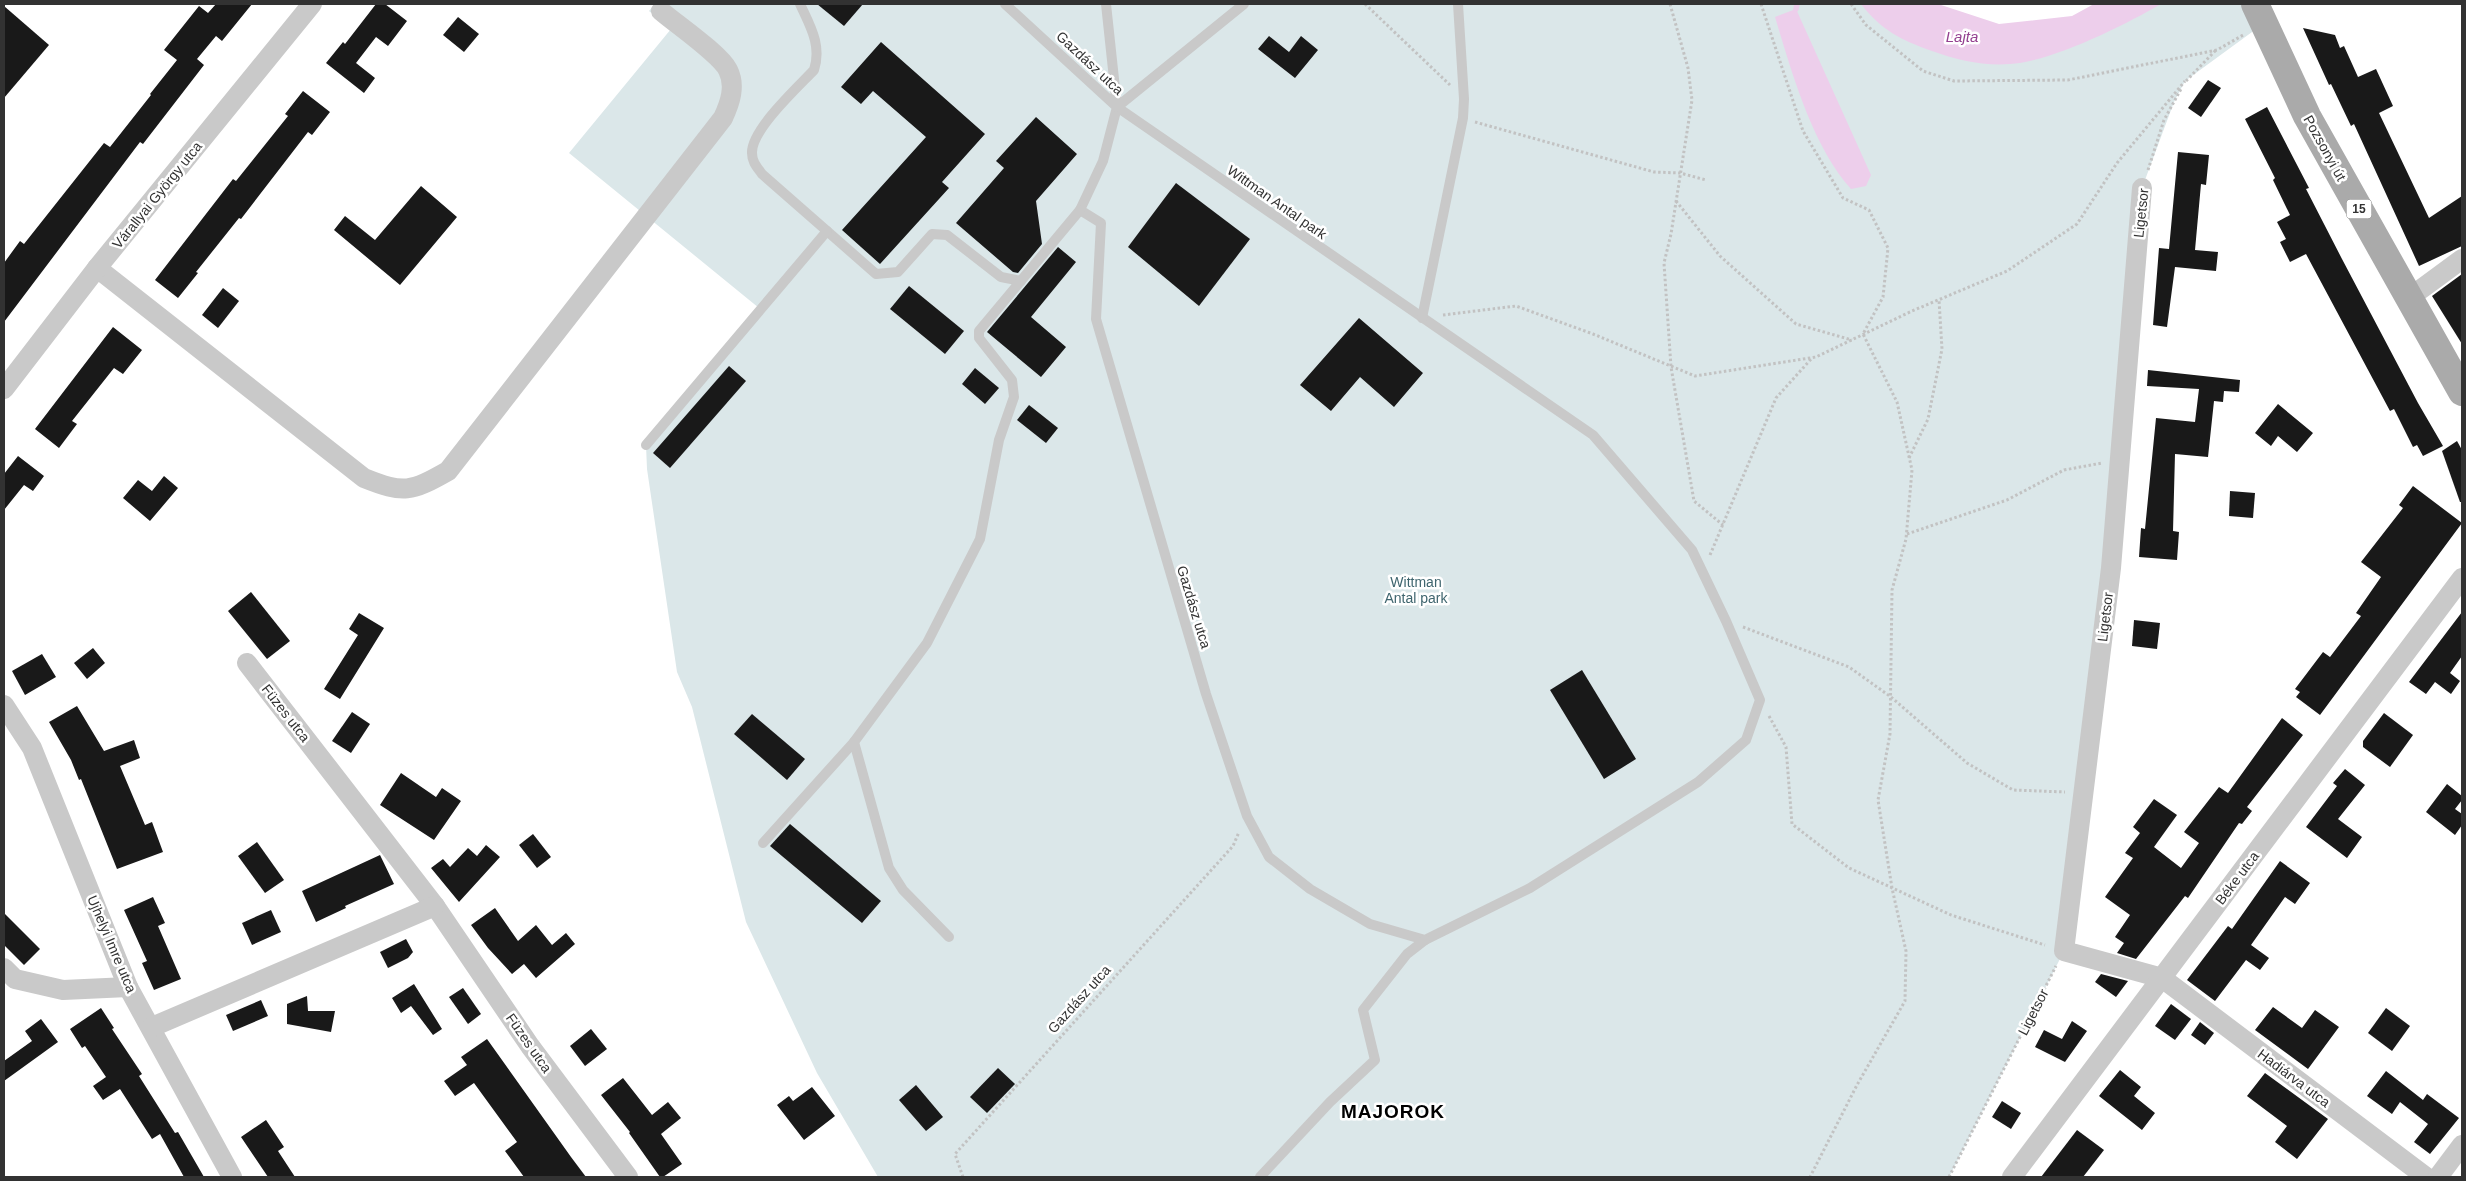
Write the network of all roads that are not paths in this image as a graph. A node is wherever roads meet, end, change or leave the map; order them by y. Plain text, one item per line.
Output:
1 (312, 4) edge
2 (800, 4) edge
3 (1005, 4) edge
4 (1106, 4) edge
5 (1244, 4) edge
6 (1458, 4) edge
7 (661, 11) dead end
8 (2259, 14) edge
9 (1117, 107) junction
10 (2142, 188) road end
11 (1080, 210) junction
12 (827, 231) junction
13 (2462, 259) edge
14 (97, 268) junction
15 (1021, 281) junction
16 (2408, 298) junction
17 (1422, 318) junction
18 (4, 389) edge
19 (2462, 392) edge
20 (646, 445) dead end
21 (2462, 578) edge
22 (247, 663) dead end
23 (4, 706) edge
24 (854, 742) junction
25 (763, 843) dead end
26 (435, 906) junction
27 (949, 937) dead end
28 (1425, 940) junction
29 (4, 968) edge
30 (2162, 978) junction
31 (128, 987) junction
32 (152, 1027) junction
33 (2462, 1145) edge
34 (232, 1177) edge
35 (628, 1177) edge
36 (1260, 1177) edge
37 (2012, 1177) edge
38 (2426, 1177) edge
39 (2438, 1177) edge

1 - 14 street, Várallyai György utca
2 - 12 lane
3 - 9 lane, Gazdász utca
4 - 9 lane
5 - 9 lane
6 - 17 lane
7 - 14 street
8 - 16 main road, Pozsonyi út / 15
9 - 11 lane, Gazdász utca
9 - 17 lane, Wittman Antal park
10 - 30 street, Ligetsor
11 - 15 lane
11 - 28 lane, Gazdász utca
12 - 15 lane
12 - 20 lane
13 - 16 street
14 - 18 street, Várallyai György utca
15 - 24 lane
16 - 19 main road, Pozsonyi út / 15
17 - 28 lane, Wittman Antal park
21 - 30 street, Béke utca
22 - 26 street, Füzes utca
23 - 31 street, Ujhelyi Imre utca
24 - 25 lane
24 - 27 lane
26 - 32 street
26 - 35 street, Füzes utca
28 - 36 lane
29 - 31 street
30 - 37 street, Béke utca
30 - 38 street, Hadiárva utca
31 - 32 street, Ujhelyi Imre utca
32 - 34 street, Ujhelyi Imre utca
33 - 39 street

